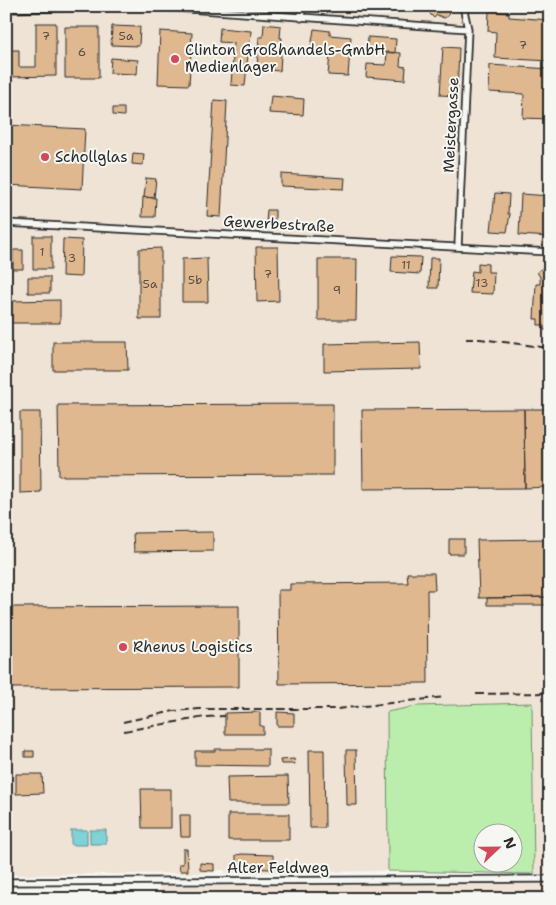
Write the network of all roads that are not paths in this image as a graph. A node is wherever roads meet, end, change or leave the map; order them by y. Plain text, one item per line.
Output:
1 (146, 6) edge
2 (302, 6) edge
3 (463, 6) edge
4 (6, 9) edge
5 (301, 18) junction
6 (468, 29) junction
7 (6, 223) edge
8 (458, 246) junction
9 (550, 252) edge
10 (550, 879) edge
11 (6, 882) edge

1 - 4 street
1 - 5 street
2 - 5 street
3 - 6 street, Meistergasse
5 - 6 street
6 - 8 street, Meistergasse
7 - 8 street, Gewerbestraße
8 - 9 street, Gewerbestraße
10 - 11 street, Alter Feldweg

